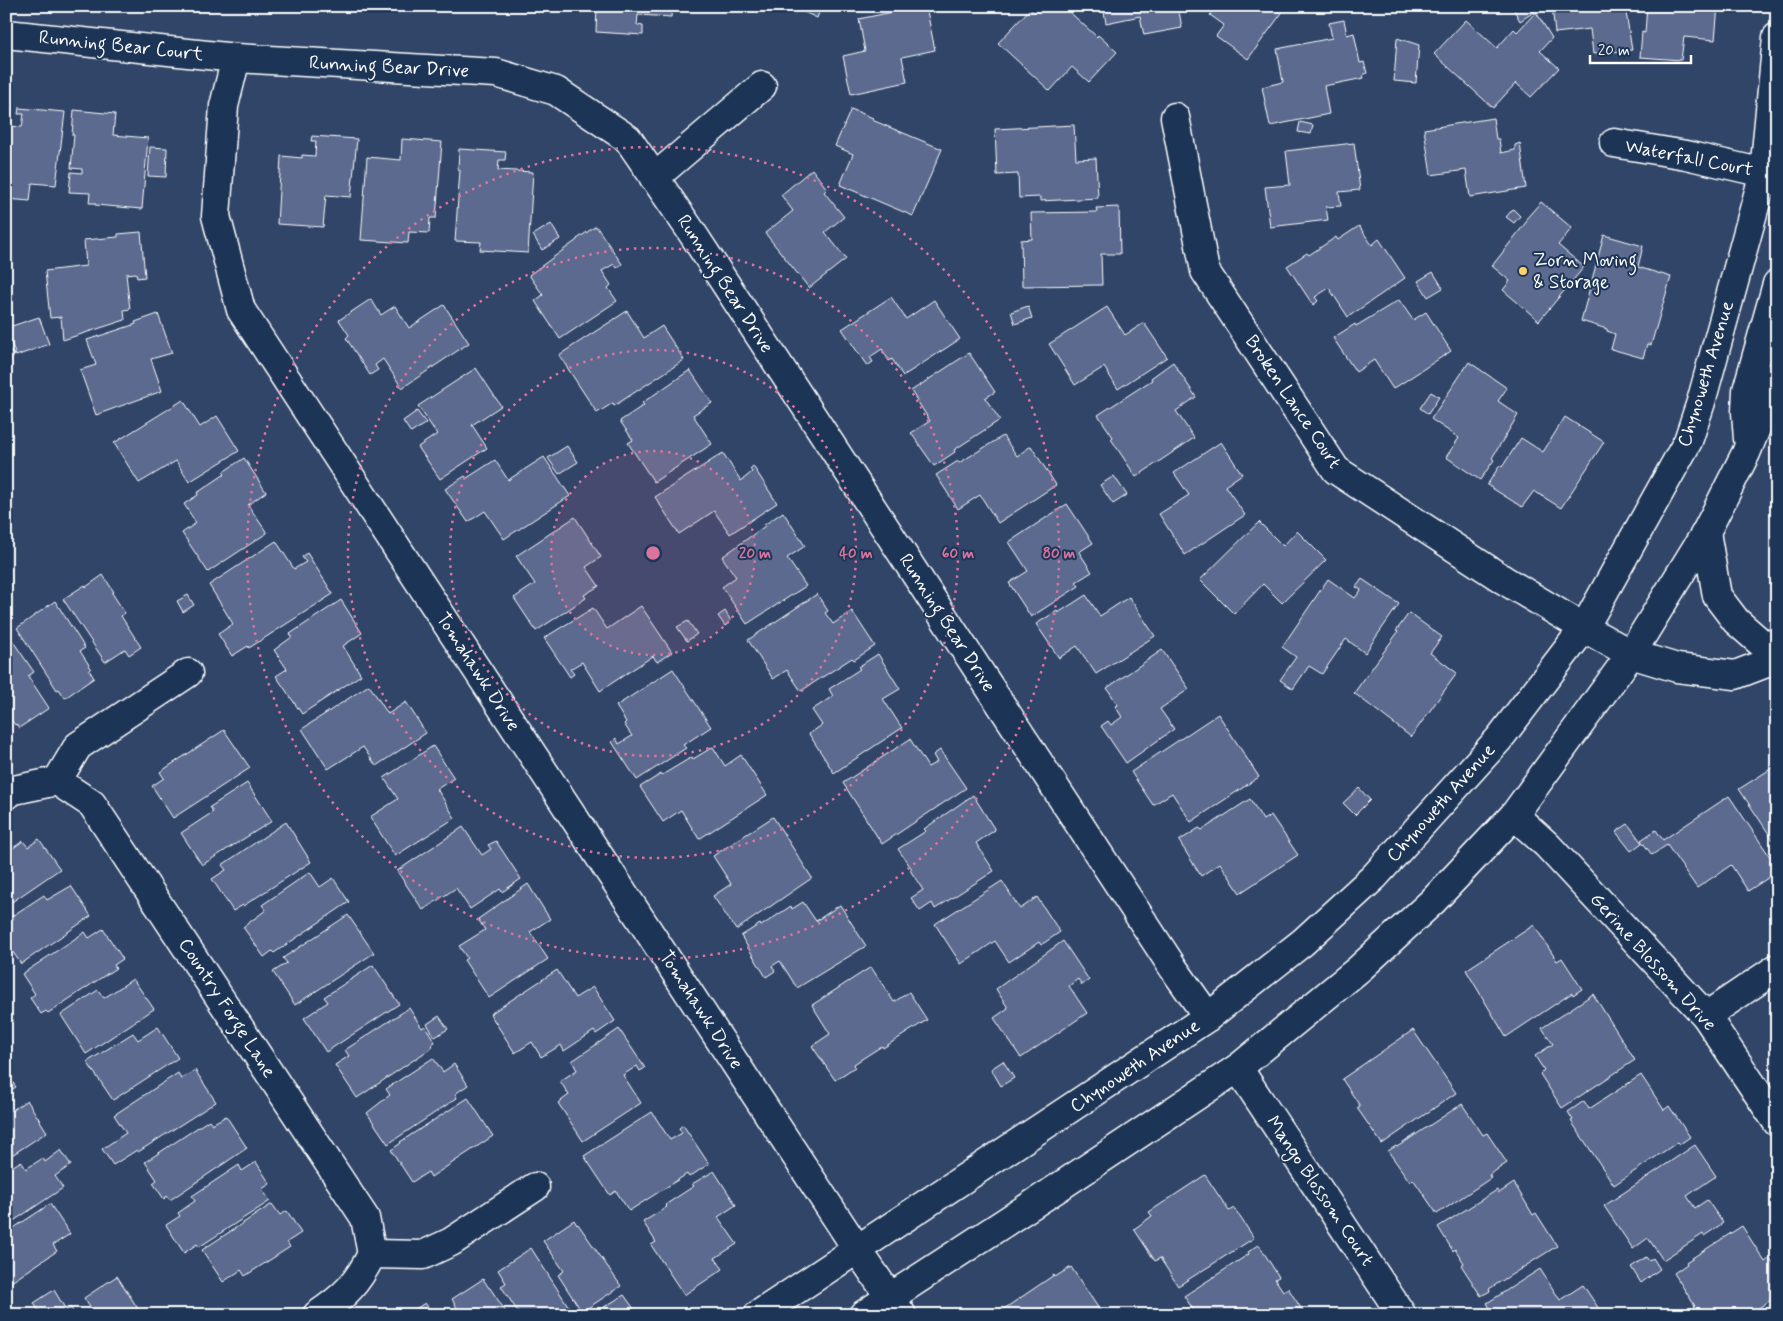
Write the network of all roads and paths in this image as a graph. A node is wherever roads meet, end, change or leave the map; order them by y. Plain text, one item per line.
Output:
1 (6, 34) edge
2 (1777, 36) edge
3 (236, 58) junction
4 (762, 86) dead end
5 (1175, 117) dead end
6 (1614, 143) dead end
7 (654, 178) junction
8 (1770, 178) edge
9 (1777, 284) edge
10 (1777, 377) edge
11 (1746, 453) junction
12 (1706, 532) junction
13 (1584, 628) junction
14 (1777, 648) edge
15 (1631, 654) junction
16 (1777, 659) edge
17 (188, 673) dead end
18 (56, 781) junction
19 (6, 795) edge
20 (1514, 815) junction
21 (1777, 968) edge
22 (1706, 1016) junction
23 (1208, 1017) junction
24 (1238, 1068) junction
25 (1777, 1122) edge
26 (535, 1187) dead end
27 (857, 1249) junction
28 (372, 1254) junction
29 (896, 1306) edge
30 (317, 1315) edge
31 (758, 1315) edge
32 (863, 1315) edge
33 (1402, 1315) edge

1 - 3 street, Running Bear Court
2 - 8 street, Chynoweth Avenue
3 - 7 street, Running Bear Drive
3 - 27 street, Tomahawk Drive
4 - 7 street
5 - 13 street, Broken Lance Court
6 - 8 street, Waterfall Court
7 - 23 street, Running Bear Drive
8 - 13 street, Chynoweth Avenue
9 - 11 street
10 - 11 street
11 - 12 street
12 - 14 street
12 - 15 street
13 - 15 street, Broken Lance Court
13 - 23 street, Chynoweth Avenue
15 - 16 street, Broken Lance Court
15 - 20 street
17 - 18 street
18 - 19 street
18 - 28 street, Country Forge Lane
20 - 22 street, Gerine Blossom Drive
20 - 24 street
21 - 22 street
22 - 25 street, Gerine Blossom Drive
23 - 27 street, Chynoweth Avenue
24 - 29 street
24 - 33 street, Mango Blossom Court
26 - 28 street
27 - 29 street, Tomahawk Drive
27 - 31 street, Chynoweth Avenue
28 - 30 street
29 - 32 street

